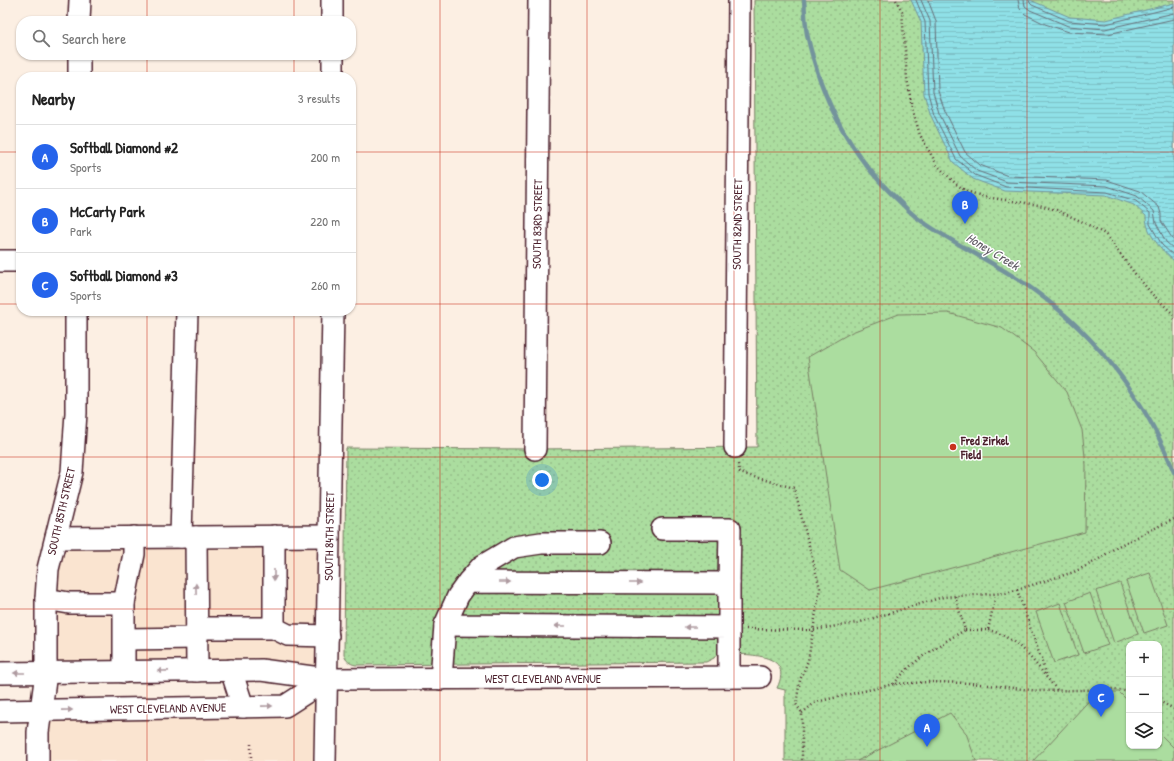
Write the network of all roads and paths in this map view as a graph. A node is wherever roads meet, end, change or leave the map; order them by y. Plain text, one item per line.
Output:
1 (80, 0) edge
2 (332, 0) edge
3 (539, 0) edge
4 (738, 0) edge
5 (896, 0) edge
6 (79, 16) edge
7 (332, 16) edge
8 (79, 60) edge
9 (333, 60) edge
10 (79, 72) edge
11 (333, 72) edge
12 (0, 261) edge
13 (16, 261) edge
14 (1173, 312) edge
15 (76, 316) edge
16 (187, 316) edge
17 (333, 316) edge
18 (1174, 320) edge
19 (735, 447) joint
20 (535, 449) dead end
21 (1174, 519) edge
22 (662, 529) dead end
23 (274, 536) junction
24 (329, 536) junction
25 (134, 537) junction
26 (188, 537) junction
27 (56, 538) junction
28 (600, 543) dead end
29 (468, 582) junction
30 (729, 583) junction
31 (1017, 590) junction
32 (996, 594) junction
33 (955, 596) junction
34 (46, 599) junction
35 (124, 603) junction
36 (445, 625) junction
37 (729, 627) junction
38 (274, 628) junction
39 (812, 630) junction
40 (965, 630) junction
41 (988, 630) junction
42 (197, 633) junction
43 (328, 636) junction
44 (125, 639) junction
45 (230, 670) junction
46 (197, 671) junction
47 (124, 672) junction
48 (0, 673) edge
49 (46, 673) junction
50 (729, 677) junction
51 (760, 677) dead end
52 (327, 679) junction
53 (441, 679) junction
54 (1048, 679) junction
55 (894, 684) junction
56 (1058, 691) junction
57 (1126, 691) edge
58 (1162, 703) edge
59 (243, 707) junction
60 (1174, 709) edge
61 (40, 710) junction
62 (0, 711) edge
63 (802, 713) junction
64 (251, 743) dead end
65 (38, 761) edge
66 (251, 761) edge
67 (325, 761) edge
68 (802, 761) edge

1 - 6 street
2 - 7 street
3 - 20 street, SOUTH 83RD STREET
4 - 19 street, SOUTH 82ND STREET
5 - 14 path
8 - 10 street
9 - 11 street
12 - 13 street
14 - 18 path
15 - 27 street, SOUTH 85TH STREET
16 - 26 street
17 - 24 street, SOUTH 84TH STREET
19 - 39 path
21 - 31 path
22 - 30 street
23 - 24 street
23 - 26 street
23 -> 38 street
24 - 43 street, SOUTH 84TH STREET
25 - 26 street
25 - 27 street
25 - 35 street
42 -> 26 street
27 - 34 street, SOUTH 85TH STREET
28 - 29 street
29 -> 30 street
29 - 36 street
30 - 37 street
31 - 32 path
31 - 54 path
32 - 33 path
32 - 41 path
33 - 39 path
33 - 40 path
34 - 35 street
34 - 49 street, SOUTH 85TH STREET
35 - 44 street
37 -> 36 street
36 - 53 street
37 - 39 path
37 - 50 street
38 - 42 street
38 - 43 street
39 - 63 path
40 - 41 path
40 - 55 path
41 - 54 path
42 - 44 street
42 - 46 street
43 - 52 street, SOUTH 84TH STREET
44 - 47 street
45 - 46 street, WEST CLEVELAND AVENUE
45 - 52 street, WEST CLEVELAND AVENUE
45 - 59 street
46 -> 47 street, WEST CLEVELAND AVENUE
47 - 49 street, WEST CLEVELAND AVENUE
49 -> 48 street, WEST CLEVELAND AVENUE
49 - 61 street, SOUTH 85TH STREET
50 - 51 street, WEST CLEVELAND AVENUE
50 - 53 street, WEST CLEVELAND AVENUE
52 - 53 street, WEST CLEVELAND AVENUE
59 -> 52 street, WEST CLEVELAND AVENUE
52 - 67 street, SOUTH 84TH STREET
54 - 56 path
55 - 56 path
55 - 63 path
56 - 57 path
58 - 60 path
61 -> 59 street, WEST CLEVELAND AVENUE
61 - 62 street, WEST CLEVELAND AVENUE
61 - 65 street, SOUTH 85TH STREET
63 - 68 path
64 - 66 path

